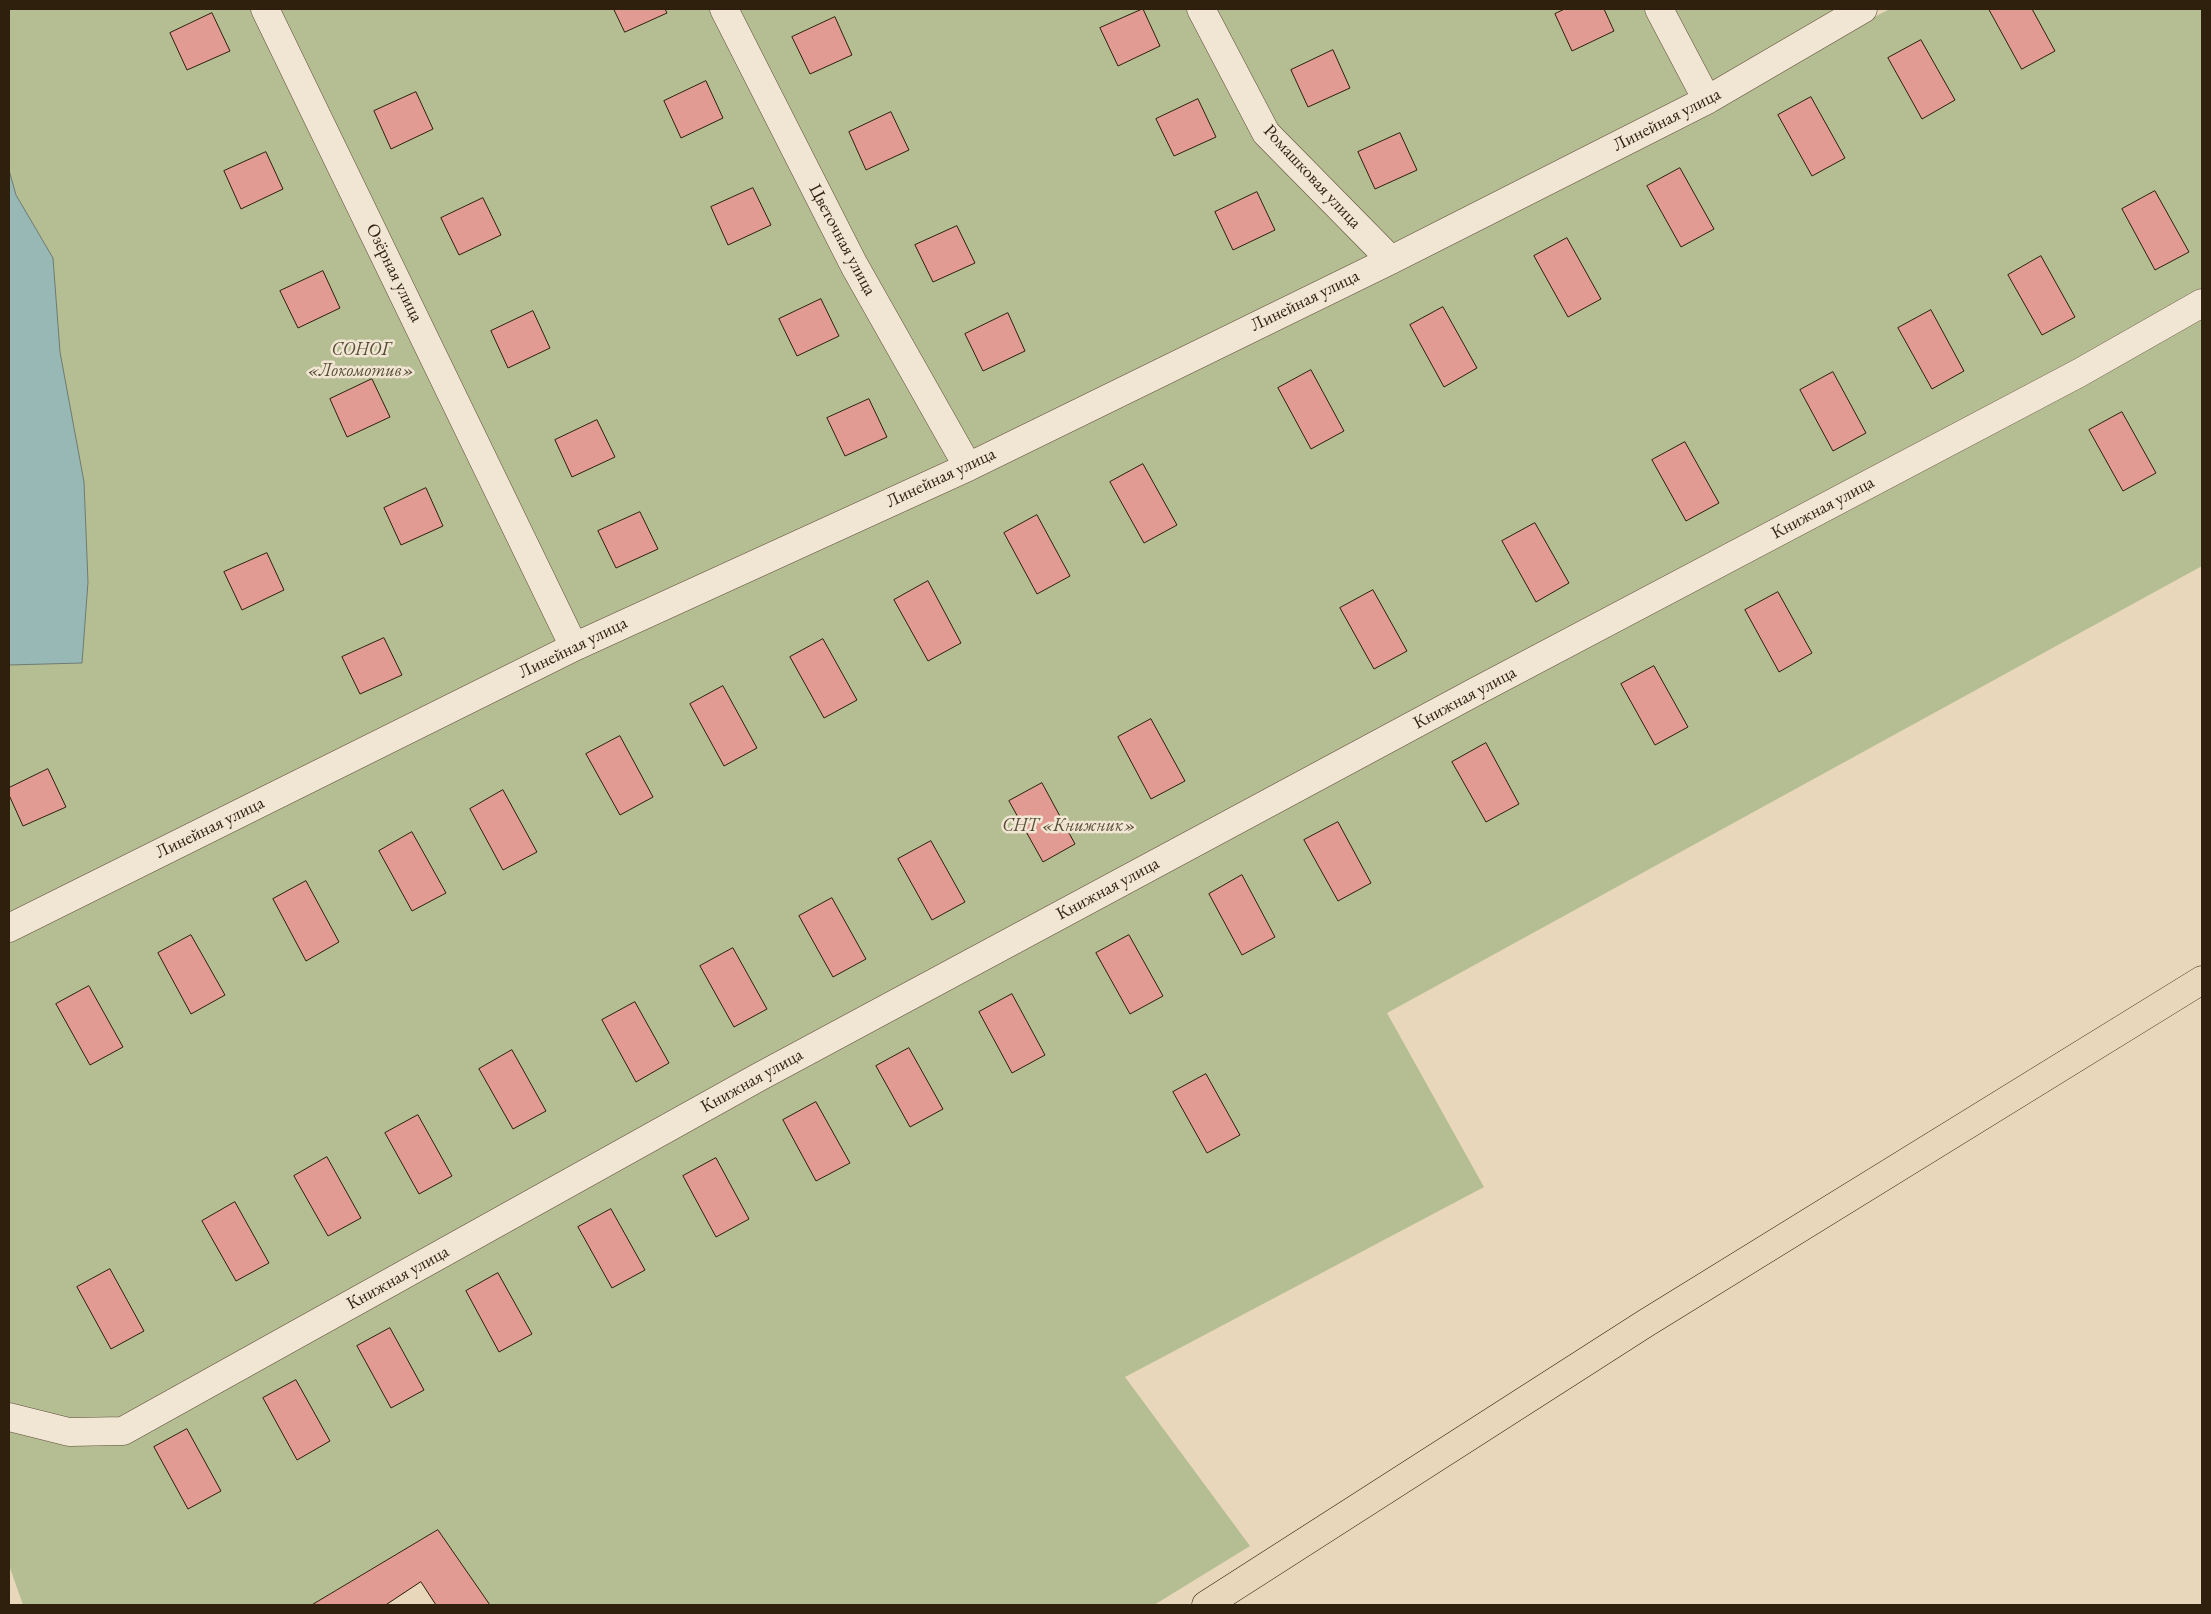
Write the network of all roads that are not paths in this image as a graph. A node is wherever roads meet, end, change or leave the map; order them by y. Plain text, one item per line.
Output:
1 (265, 9) edge
2 (724, 9) edge
3 (1201, 9) edge
4 (1659, 9) edge
5 (1863, 9) edge
6 (1708, 100) junction
7 (1390, 260) junction
8 (2202, 303) edge
9 (968, 467) junction
10 (574, 647) junction
11 (9, 928) edge
12 (2202, 980) edge
13 (9, 1417) edge
14 (1206, 1605) edge

1 - 10 street, Озёрная улица
2 - 9 street, Цветочная улица
3 - 7 street, Ромашковая улица
4 - 6 street
5 - 6 street, Линейная улица
6 - 7 street, Линейная улица
7 - 9 street, Линейная улица
8 - 13 street, Книжная улица
9 - 10 street, Линейная улица
10 - 11 street, Линейная улица
12 - 14 highway

